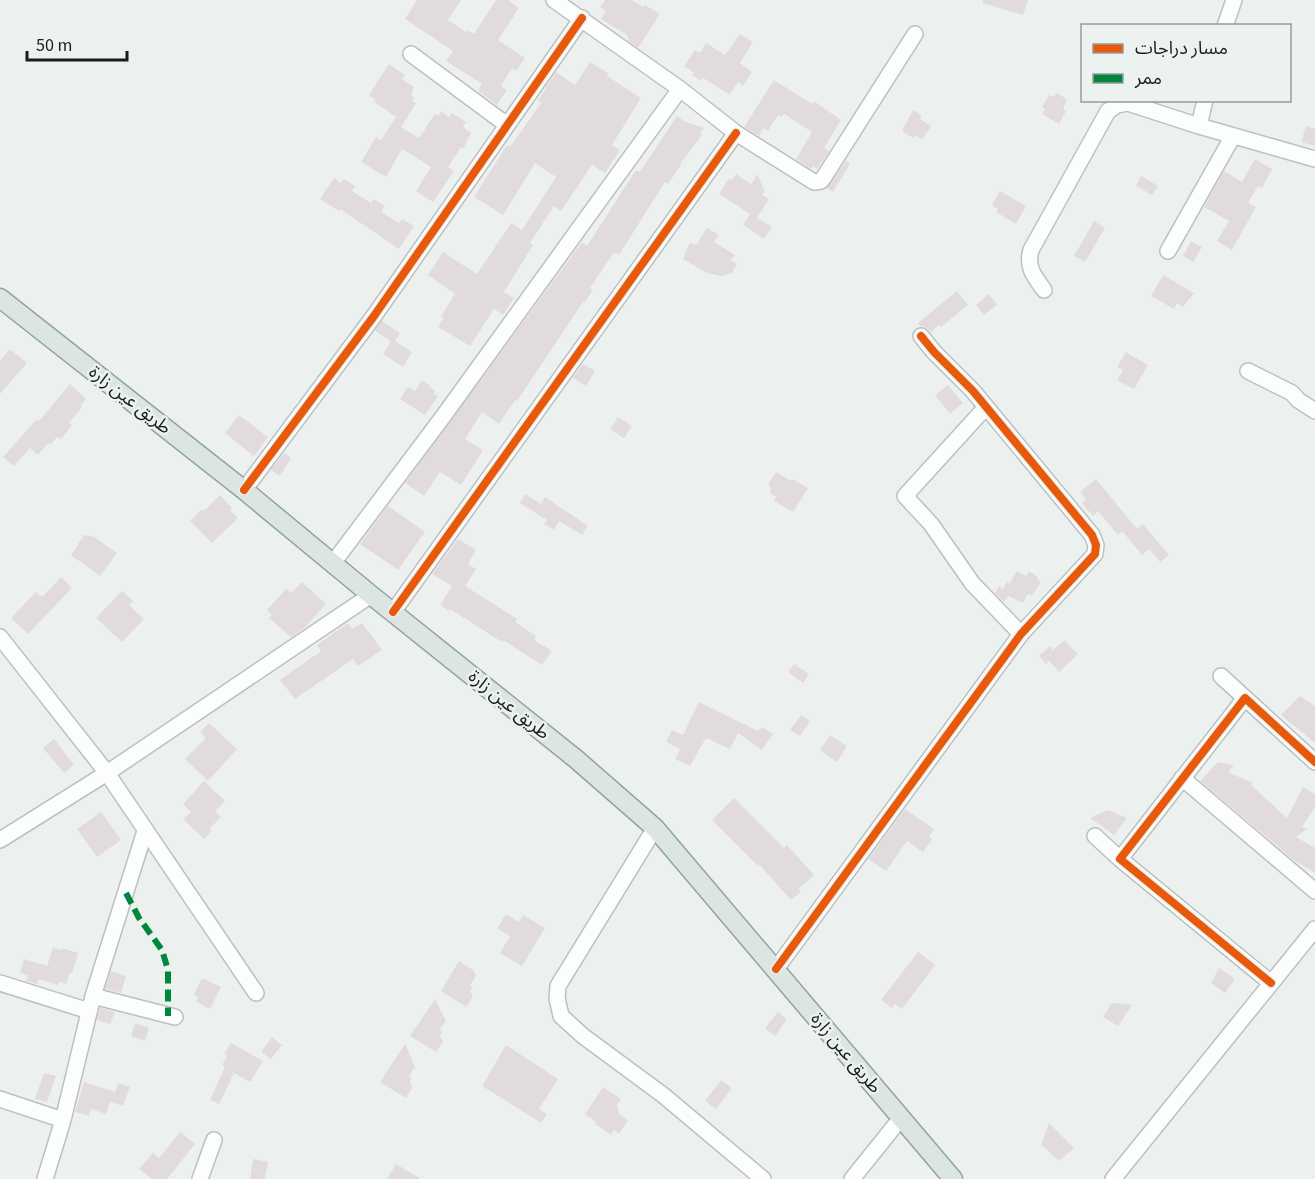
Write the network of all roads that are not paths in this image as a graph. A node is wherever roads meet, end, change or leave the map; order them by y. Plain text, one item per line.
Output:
1 (554, 0) edge
2 (1234, 0) edge
3 (582, 18) junction
4 (1226, 24) edge
5 (915, 34) dead end
6 (411, 54) dead end
7 (680, 89) junction
8 (1205, 102) edge
9 (507, 124) junction
10 (1199, 126) junction
11 (736, 133) junction
12 (1233, 136) junction
13 (1315, 159) edge
14 (1168, 251) dead end
15 (1044, 290) dead end
16 (0, 298) edge
17 (921, 336) dead end
18 (1248, 371) dead end
19 (986, 407) junction
20 (1315, 411) edge
21 (244, 490) junction
22 (333, 564) junction
23 (371, 595) junction
24 (393, 612) junction
25 (1020, 634) junction
26 (0, 637) edge
27 (1221, 676) dead end
28 (1245, 698) junction
29 (1315, 762) edge
30 (107, 773) junction
31 (1182, 778) junction
32 (655, 828) junction
33 (145, 831) junction
34 (1095, 836) dead end
35 (0, 840) edge
36 (1120, 858) junction
37 (1315, 891) edge
38 (1315, 929) edge
39 (776, 969) junction
40 (0, 983) edge
41 (1271, 983) junction
42 (256, 993) dead end
43 (91, 1003) junction
44 (175, 1017) dead end
45 (0, 1099) edge
46 (901, 1118) junction
47 (63, 1120) junction
48 (214, 1140) dead end
49 (45, 1179) edge
50 (200, 1179) edge
51 (763, 1179) edge
52 (852, 1179) edge
53 (953, 1179) edge
54 (1113, 1179) edge

1 - 3 street
2 - 4 street
3 - 7 street
3 - 9 street
5 - 11 street
6 - 9 street
7 - 11 street
7 - 22 street
8 - 10 street
9 - 21 street
10 - 12 street
10 - 15 street
11 - 24 street
12 - 13 street
12 - 14 street
16 - 21 main road, طريق عين زارة
17 - 19 street
18 - 20 street
19 - 25 street
19 - 25 street
21 - 22 main road, طريق عين زارة
22 - 23 main road, طريق عين زارة
23 - 24 main road, طريق عين زارة
23 - 30 street
24 - 32 main road, طريق عين زارة
25 - 39 street
26 - 30 street
27 - 28 street
28 - 29 street
28 - 31 street
30 - 33 street
30 - 35 street
31 - 36 street
31 - 37 street
32 - 39 main road, طريق عين زارة
32 - 51 street
33 - 42 street
33 - 43 street
34 - 36 street
36 - 41 street
38 - 41 street
39 - 46 main road, طريق عين زارة
40 - 43 street
41 - 54 street
43 - 44 street
43 - 47 street
45 - 47 street
46 - 52 street
46 - 53 main road, طريق عين زارة
47 - 49 street
48 - 50 street

